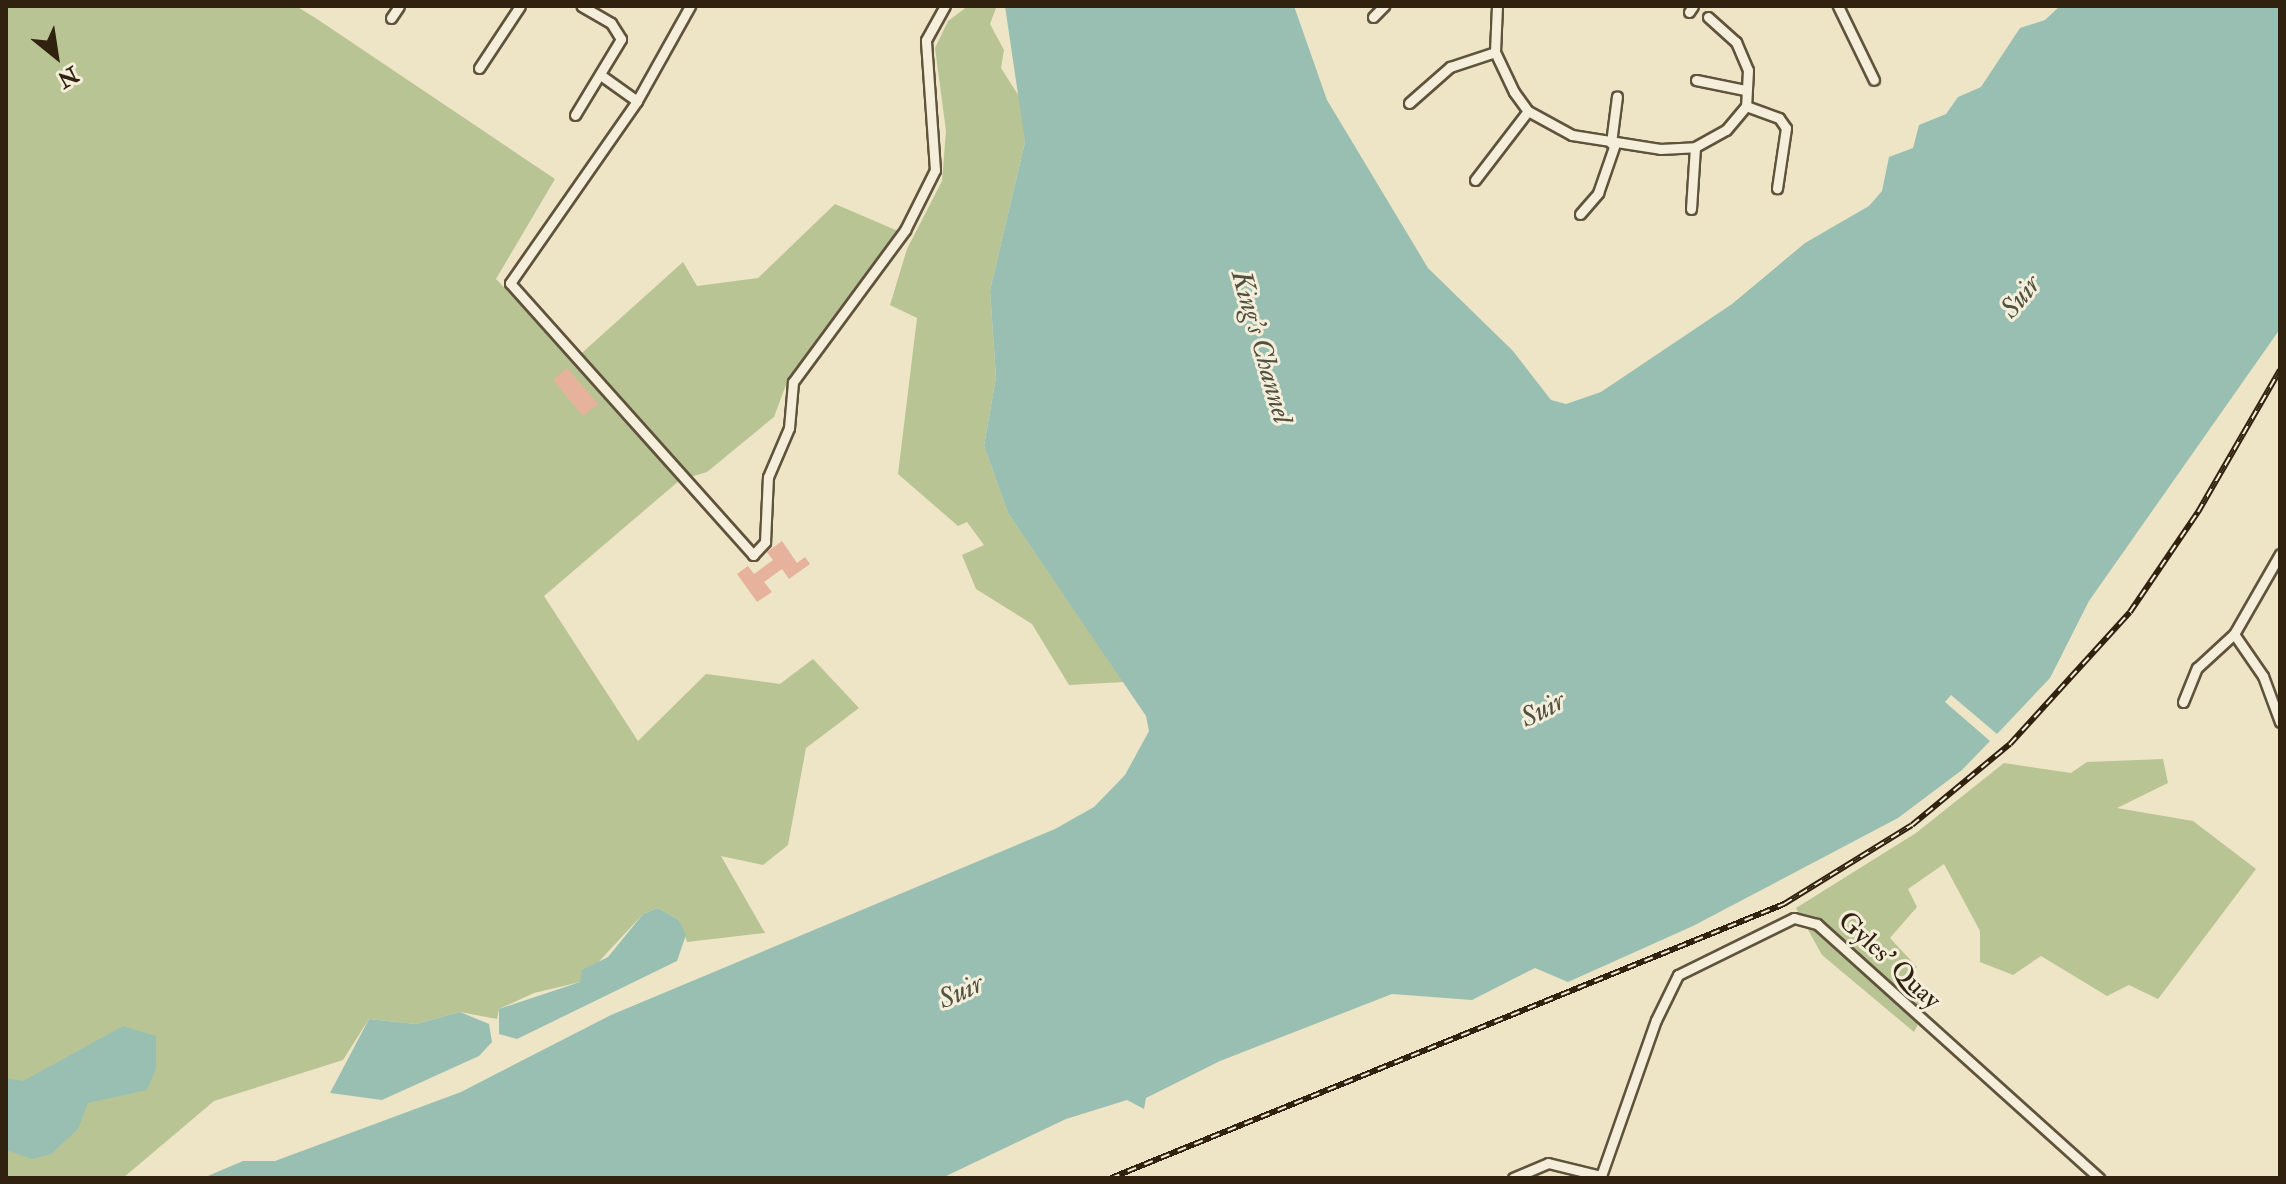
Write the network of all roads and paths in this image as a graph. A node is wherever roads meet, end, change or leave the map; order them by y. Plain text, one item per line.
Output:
1 (399, 6) edge
2 (520, 6) edge
3 (581, 6) edge
4 (690, 6) edge
5 (945, 6) edge
6 (1384, 6) edge
7 (1497, 6) edge
8 (1838, 6) edge
9 (1373, 17) dead end
10 (1708, 17) dead end
11 (391, 18) dead end
12 (1495, 52) junction
13 (479, 68) dead end
14 (602, 76) junction
15 (1696, 80) dead end
16 (1874, 80) dead end
17 (1745, 90) junction
18 (1617, 96) dead end
19 (637, 101) junction
20 (1409, 103) dead end
21 (1746, 106) junction
22 (1528, 111) junction
23 (575, 115) dead end
24 (1613, 144) junction
25 (1695, 147) junction
26 (1475, 180) dead end
27 (1777, 188) dead end
28 (1691, 209) dead end
29 (1580, 214) dead end
30 (2280, 554) edge
31 (2234, 634) junction
32 (2183, 702) dead end
33 (2280, 722) edge
34 (1513, 1178) edge
35 (2099, 1178) edge

1 - 11 street
2 - 13 street
3 - 14 street
4 - 19 street
5 - 19 street
6 - 9 street
7 - 12 street
8 - 16 street
10 - 17 street
12 - 20 street
12 - 22 street
14 - 19 street
14 - 23 street
15 - 17 street
17 - 21 street
18 - 24 street
21 - 25 street
21 - 27 street
22 - 24 street
22 - 26 street
24 - 25 street
24 - 29 street
25 - 28 street
30 - 31 street
31 - 32 street
31 - 33 street
34 - 35 street, Gyles' Quay

